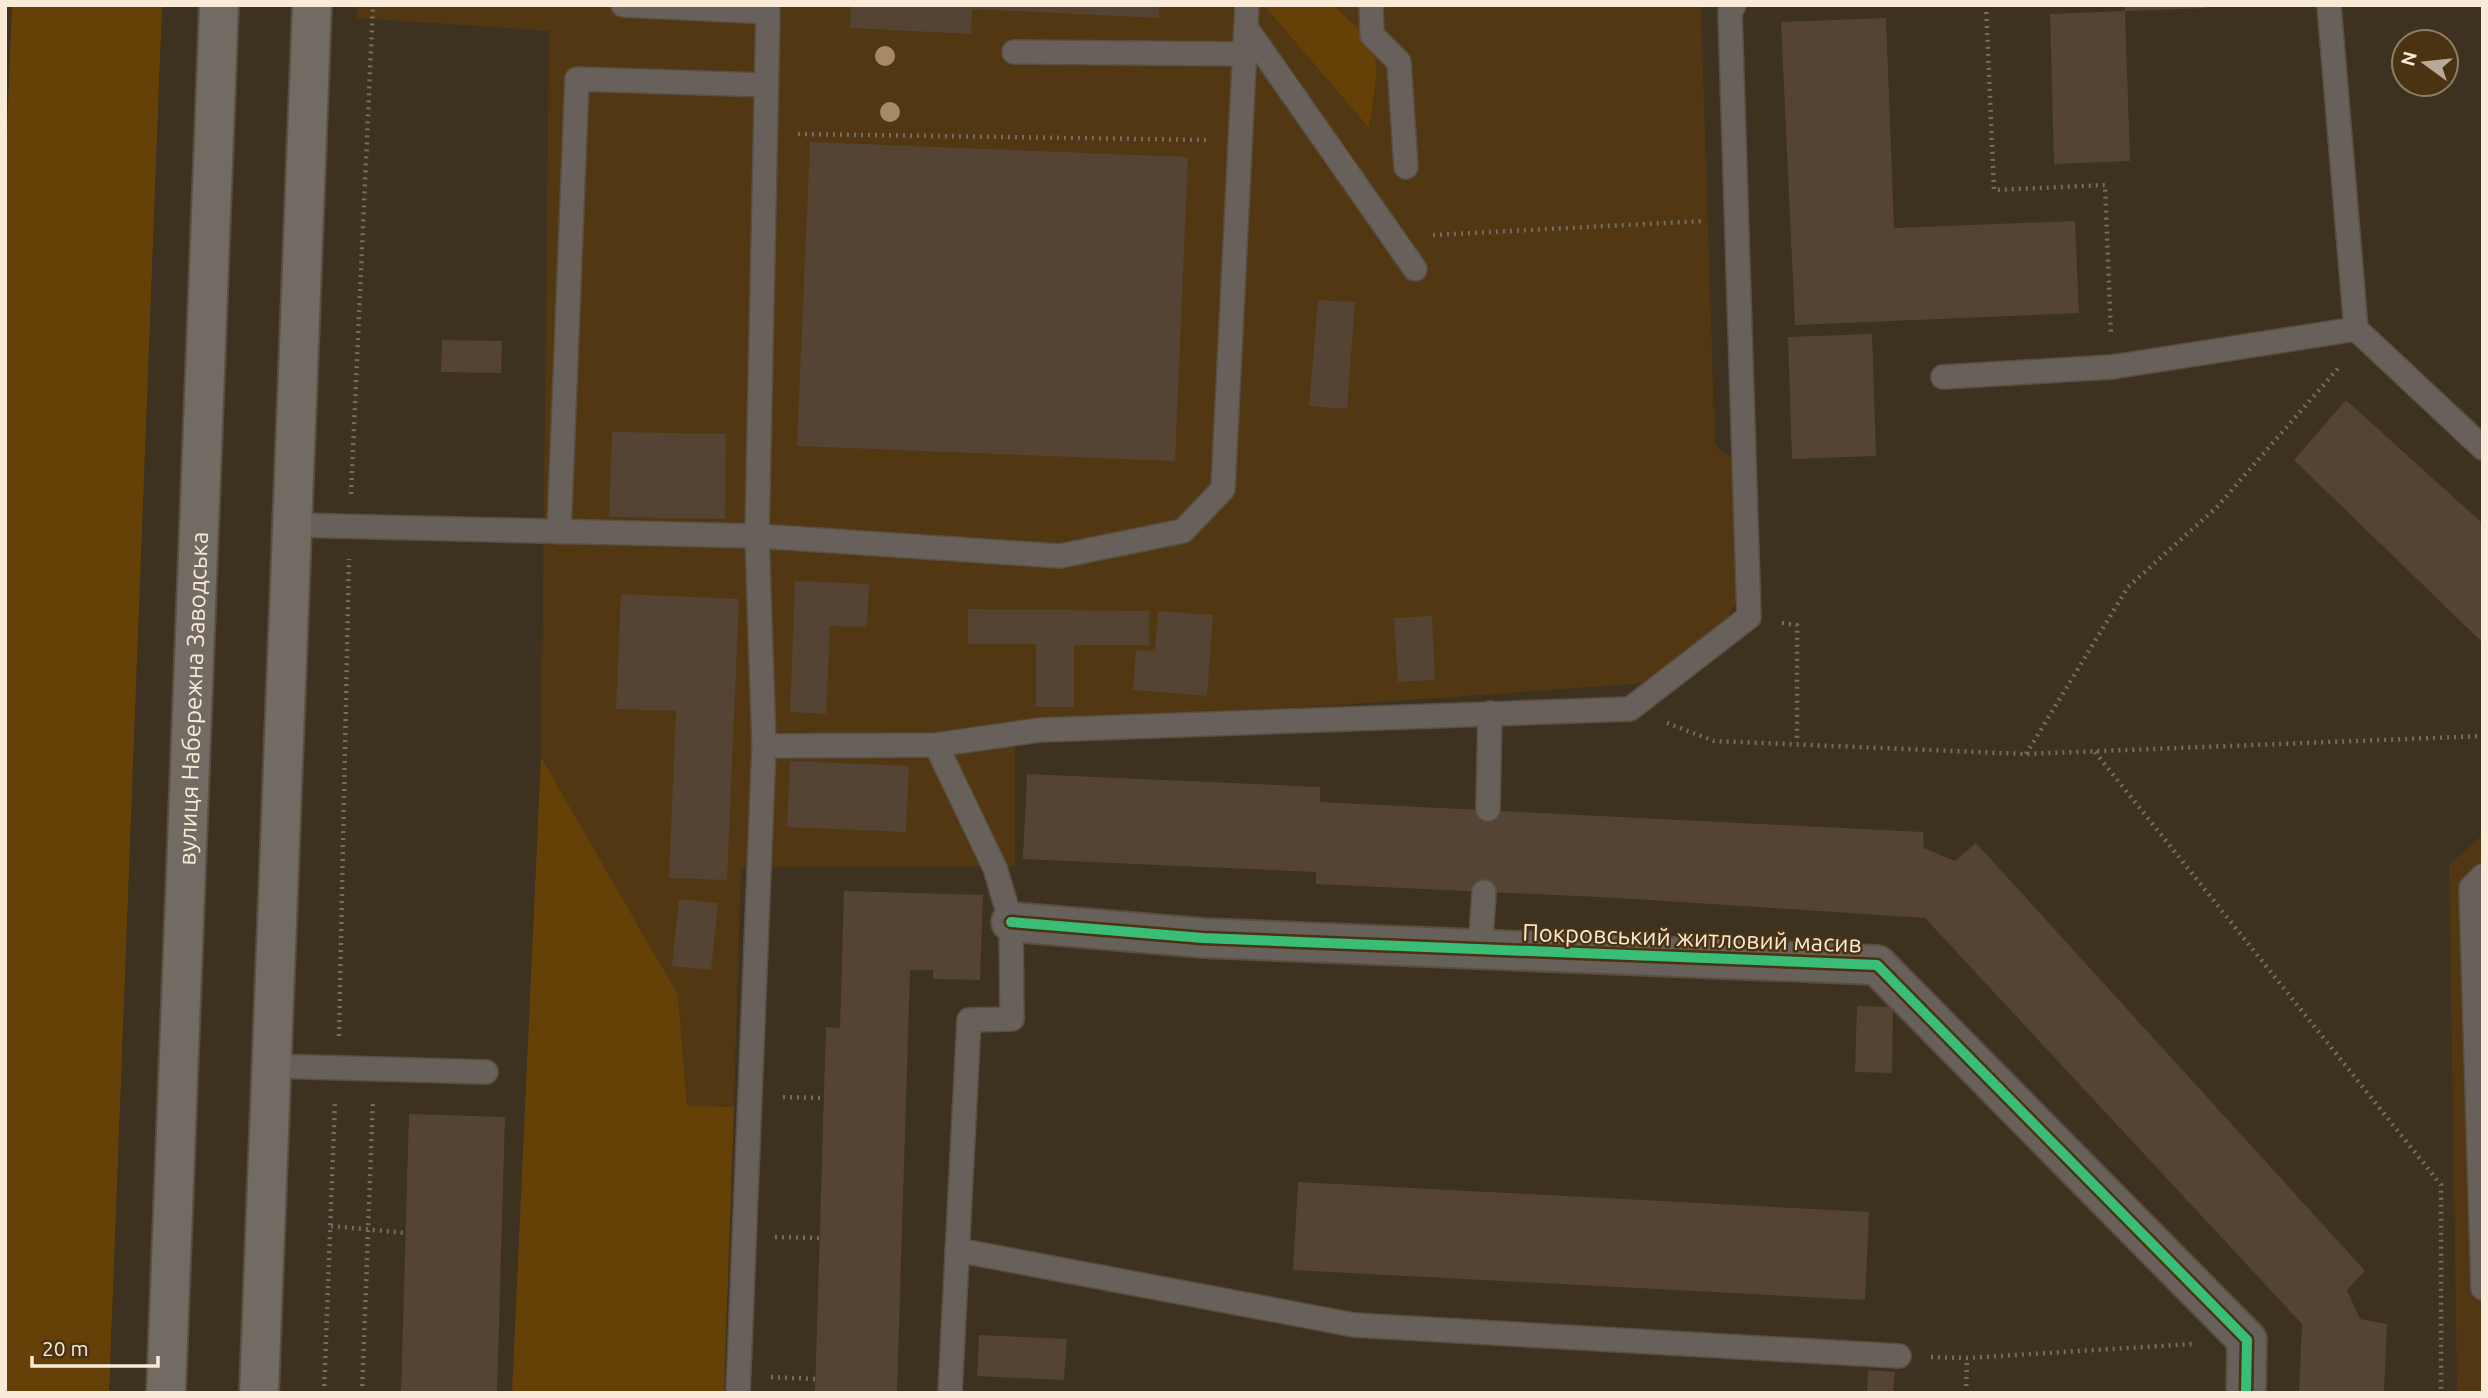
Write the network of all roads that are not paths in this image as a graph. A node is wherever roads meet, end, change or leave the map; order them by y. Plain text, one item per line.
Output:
1 (219, 5) edge
2 (312, 5) edge
3 (623, 5) edge
4 (1247, 5) edge
5 (1371, 5) edge
6 (1734, 5) edge
7 (2329, 5) edge
8 (1247, 29) junction
9 (1014, 52) dead end
10 (1246, 54) junction
11 (766, 85) junction
12 (1405, 167) dead end
13 (1415, 269) dead end
14 (2356, 329) junction
15 (1943, 377) dead end
16 (2483, 448) edge
17 (291, 525) junction
18 (559, 532) junction
19 (757, 536) junction
20 (1490, 713) junction
21 (936, 745) junction
22 (764, 746) junction
23 (1488, 809) dead end
24 (2483, 876) edge
25 (1484, 892) dead end
26 (1011, 922) junction
27 (1480, 952) junction
28 (271, 1066) junction
29 (486, 1072) dead end
30 (957, 1250) junction
31 (2483, 1288) edge
32 (1899, 1356) road end
33 (738, 1385) edge
34 (166, 1393) edge
35 (259, 1393) edge
36 (950, 1393) edge
37 (2246, 1393) edge

1 - 34 main road, вулиця Набережна Заводська
2 - 17 main road
3 - 11 lane
4 - 8 lane
5 - 12 lane
6 - 20 lane
7 - 14 lane
8 - 10 lane
8 - 13 lane
9 - 10 lane
10 - 19 lane
11 - 18 lane
11 - 19 lane
14 - 15 lane
14 - 16 lane
17 - 18 lane
17 - 28 main road
18 - 19 lane
19 - 22 lane
20 - 21 lane
20 - 23 lane
21 - 22 lane
21 - 26 lane
22 - 33 lane
24 - 31 lane
25 - 27 lane
26 - 27 street, Покровський житловий масив
26 - 30 lane
27 - 37 street, Покровський житловий масив
28 - 29 lane
28 - 35 main road
30 - 32 lane
30 - 36 lane

